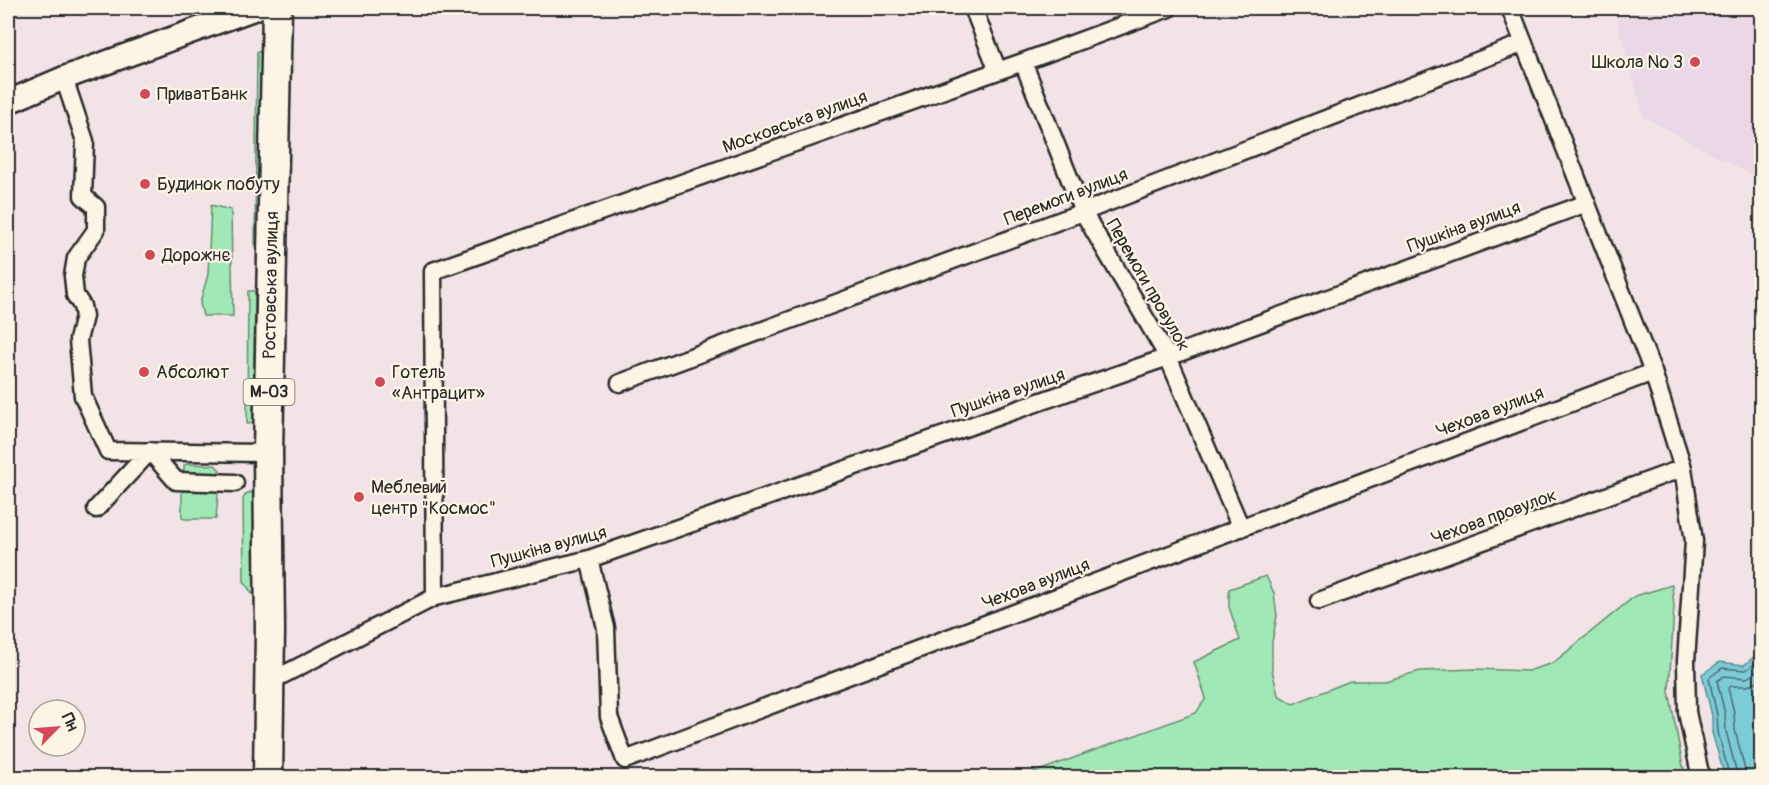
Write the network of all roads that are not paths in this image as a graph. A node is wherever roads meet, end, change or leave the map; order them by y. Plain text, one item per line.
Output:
1 (256, 8) edge
2 (278, 8) edge
3 (973, 8) edge
4 (1169, 8) edge
5 (1510, 8) edge
6 (1524, 43) junction
7 (1023, 62) junction
8 (998, 71) junction
9 (64, 78) junction
10 (8, 102) edge
11 (1587, 202) junction
12 (1083, 212) junction
13 (1168, 357) junction
14 (1653, 372) junction
15 (620, 383) dead end
16 (150, 451) junction
17 (268, 453) junction
18 (1683, 468) junction
19 (235, 483) dead end
20 (96, 509) dead end
21 (1241, 528) junction
22 (589, 559) junction
23 (435, 597) junction
24 (1318, 601) dead end
25 (269, 682) junction
26 (268, 777) edge
27 (1703, 777) edge

1 - 9 street
2 - 17 highway, Ростовська вулиця / М-03
3 - 8 street
4 - 7 street, Московська вулиця
5 - 6 street
6 - 11 street
6 - 12 street, Перемоги вулиця
7 - 8 street, Московська вулиця
7 - 12 street, Перемоги провулок
8 - 23 street, Московська вулиця
9 - 10 street
9 - 16 street
11 - 13 street, Пушкіна вулиця
11 - 14 street
12 - 13 street, Перемоги провулок
12 - 15 street, Перемоги вулиця
13 - 21 street, Перемоги провулок
13 - 22 street, Пушкіна вулиця
14 - 18 street
14 - 21 street, Чехова вулиця
16 - 17 street
16 - 19 street
16 - 20 street
17 - 25 highway, Ростовська вулиця / М-03
18 - 24 street, Чехова провулок
18 - 27 street
21 - 22 street, Чехова вулиця
22 - 23 street, Пушкіна вулиця
23 - 25 street, Пушкіна вулиця
25 - 26 highway, Ростовська вулиця / М-03

